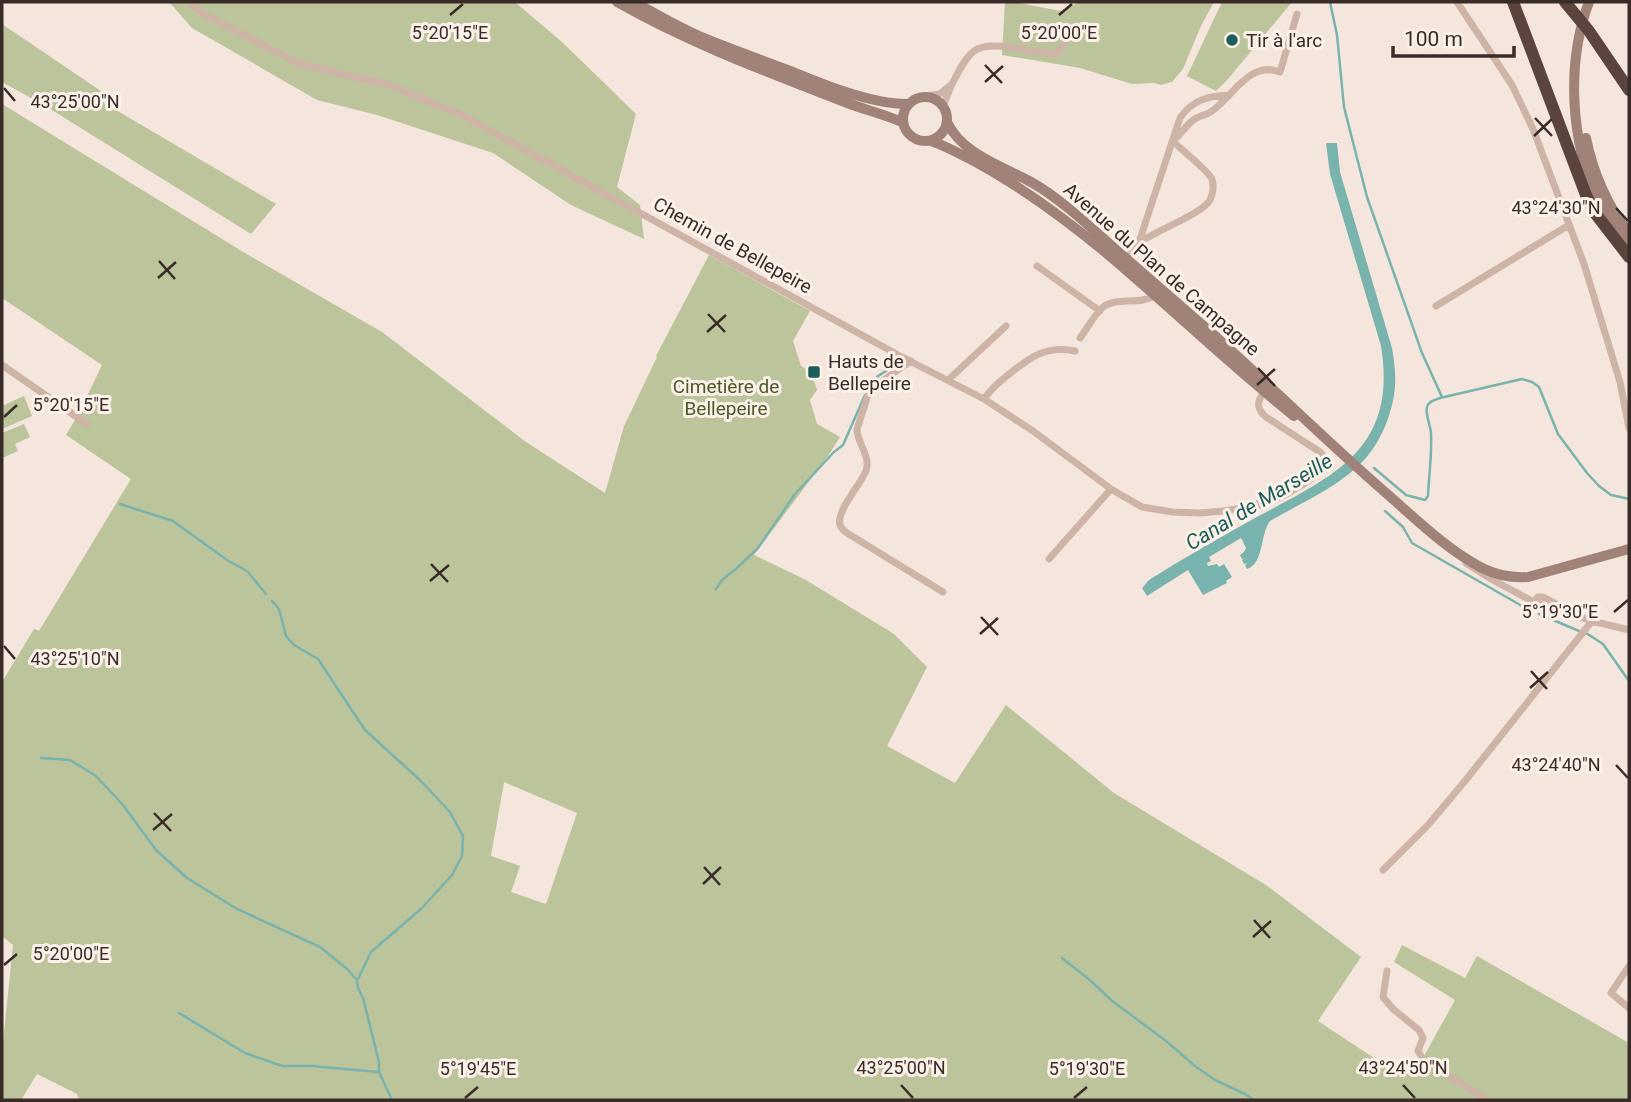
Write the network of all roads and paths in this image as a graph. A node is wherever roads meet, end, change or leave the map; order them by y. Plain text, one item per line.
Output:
1 (190, 2) edge
2 (617, 2) edge
3 (634, 2) edge
4 (1457, 2) edge
5 (1513, 2) edge
6 (1565, 2) edge
7 (1589, 2) edge
8 (1297, 14) dead end
9 (1065, 35) dead end
10 (1576, 62) junction
11 (952, 84) junction
12 (1629, 90) edge
13 (1230, 95) junction
14 (926, 96) junction
15 (907, 104) junction
16 (943, 106) junction
17 (902, 122) junction
18 (947, 122) junction
19 (931, 141) junction
20 (1172, 141) junction
21 (1569, 225) junction
22 (1629, 234) edge
23 (1139, 243) junction
24 (1629, 249) edge
25 (1629, 257) edge
26 (1126, 259) junction
27 (1037, 266) dead end
28 (1156, 295) junction
29 (1436, 306) dead end
30 (1100, 311) junction
31 (1006, 326) dead end
32 (1080, 338) dead end
33 (1075, 351) dead end
34 (911, 361) junction
35 (2, 365) edge
36 (948, 380) junction
37 (1267, 389) junction
38 (984, 399) junction
39 (88, 424) dead end
40 (1629, 428) edge
41 (1111, 489) junction
42 (1629, 547) edge
43 (1453, 551) junction
44 (1049, 559) dead end
45 (943, 592) dead end
46 (1591, 621) junction
47 (1629, 630) edge
48 (1382, 870) dead end
49 (1629, 966) edge
50 (1387, 971) dead end
51 (1629, 1008) edge
52 (1487, 1100) edge

1 - 34 street, Chemin de Bellepeire
2 - 17 main road
3 - 15 main road
4 - 21 street
5 - 25 highway
6 - 12 highway
7 - 10 main road
8 - 13 street
9 - 11 street
10 - 22 main road
10 - 24 main road
11 - 14 street
11 - 16 street
13 - 20 street
13 - 20 street
14 - 15 main road
14 - 16 main road
15 - 17 main road
16 - 18 main road
17 - 19 main road
18 - 19 main road
18 - 26 main road, Avenue du Plan de Campagne
19 - 28 main road, Avenue du Plan de Campagne
20 - 23 street
20 - 23 street
21 - 29 street
21 - 40 street
23 - 26 street
26 - 37 main road, Avenue du Plan de Campagne
27 - 30 street
28 - 30 street
28 - 37 main road, Avenue du Plan de Campagne
30 - 32 street
31 - 36 street
33 - 38 street
34 - 36 street, Chemin de Bellepeire
34 - 45 street
35 - 39 street
36 - 38 street, Chemin de Bellepeire
37 - 41 street, Chemin de Bellepeire
37 - 43 main road, Avenue du Plan de Campagne
38 - 41 street, Chemin de Bellepeire
41 - 44 street
42 - 43 main road, Avenue du Plan de Campagne
43 - 46 street
46 - 47 street
46 - 48 street
49 - 51 street
50 - 52 street

